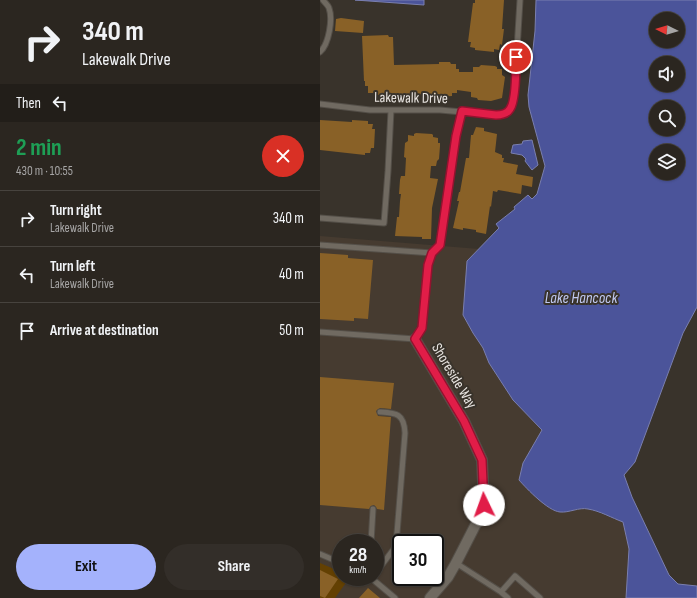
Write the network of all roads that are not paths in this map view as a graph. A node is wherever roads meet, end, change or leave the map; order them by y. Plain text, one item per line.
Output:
1 (323, 0) edge
2 (520, 0) edge
3 (320, 52) edge
4 (320, 104) edge
5 (391, 110) junction
6 (462, 111) junction
7 (320, 218) edge
8 (320, 245) edge
9 (432, 253) junction
10 (320, 332) edge
11 (415, 339) junction
12 (380, 412) dead end
13 (373, 509) dead end
14 (372, 534) edge
15 (320, 554) edge
16 (332, 559) edge
17 (384, 561) edge
18 (456, 563) junction
19 (382, 586) edge
20 (501, 592) junction
21 (395, 598) edge
22 (430, 598) edge
23 (508, 598) edge
24 (540, 598) edge

1 - 3 lane
2 - 6 lane, Lakewalk Drive
4 - 5 lane, Lakewalk Drive
5 - 6 lane, Lakewalk Drive
5 - 7 lane
6 - 9 lane, Shoreside Way
8 - 9 lane
9 - 11 lane, Shoreside Way
10 - 11 lane
11 - 18 street, Shoreside Way
12 - 17 lane
13 - 14 lane
15 - 16 lane
18 - 20 lane
18 - 22 street, Shoreside Way
19 - 21 lane
20 - 23 lane
20 - 24 lane

